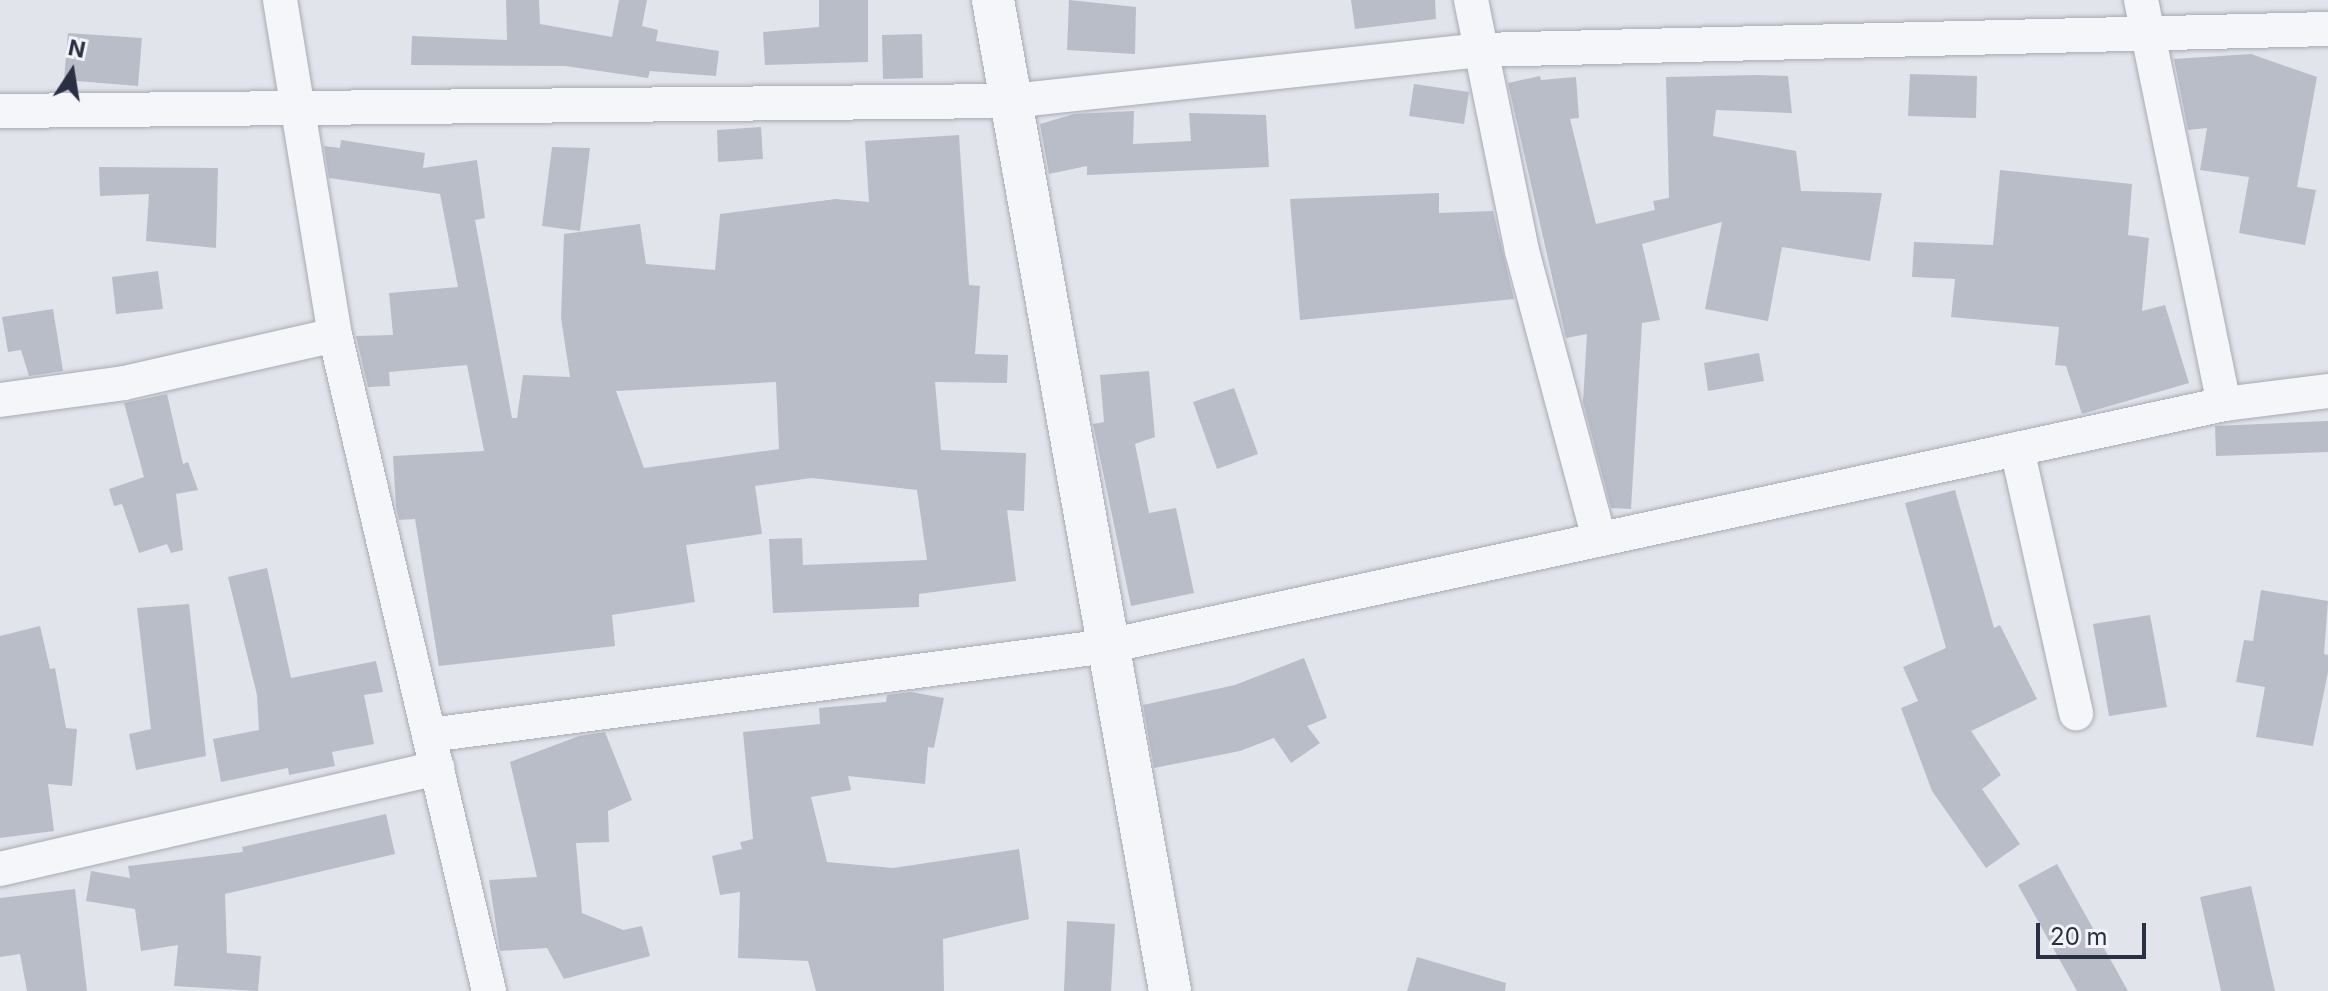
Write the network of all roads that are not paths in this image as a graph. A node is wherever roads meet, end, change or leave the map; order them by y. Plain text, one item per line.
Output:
1 (280, 0) edge
2 (993, 0) edge
3 (1471, 0) edge
4 (2142, 17) edge
5 (2328, 29) edge
6 (1481, 50) junction
7 (1011, 101) junction
8 (298, 105) junction
9 (0, 111) edge
10 (335, 335) junction
11 (2328, 391) edge
12 (0, 400) edge
13 (2224, 404) junction
14 (2017, 449) junction
15 (1599, 539) junction
16 (1108, 646) junction
17 (2076, 714) dead end
18 (434, 751) junction
19 (0, 869) edge
20 (489, 991) edge
21 (1170, 991) edge

1 - 8 street
2 - 7 street
3 - 6 street
4 - 5 street
4 - 6 street
4 - 13 street
6 - 7 street
6 - 15 street
7 - 8 street
7 - 16 street
8 - 9 street
8 - 10 street
10 - 12 street
10 - 18 street
11 - 13 street
13 - 14 street
14 - 15 street
14 - 17 street
15 - 16 street
16 - 18 street
16 - 21 street
18 - 19 street
18 - 20 street

